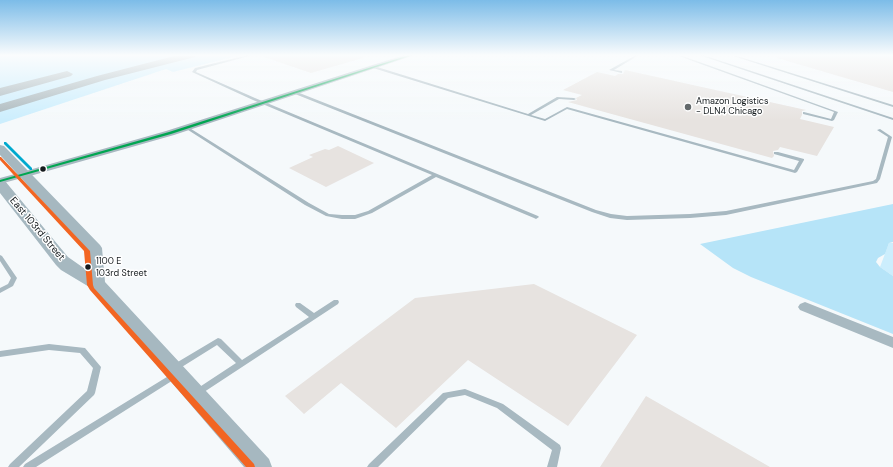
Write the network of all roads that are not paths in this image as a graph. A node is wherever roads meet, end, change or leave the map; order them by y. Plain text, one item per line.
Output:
1 (57, 77) edge
2 (106, 77) edge
3 (205, 77) edge
4 (345, 77) edge
5 (405, 77) edge
6 (737, 77) edge
7 (766, 77) edge
8 (800, 77) edge
9 (0, 92) edge
10 (296, 93) junction
11 (574, 99) dead end
12 (265, 103) junction
13 (893, 106) edge
14 (0, 108) edge
15 (804, 113) dead end
16 (528, 115) junction
17 (893, 119) edge
18 (187, 128) junction
19 (879, 130) dead end
20 (0, 148) edge
21 (776, 153) dead end
22 (26, 174) junction
23 (435, 175) junction
24 (0, 183) edge
25 (536, 217) dead end
26 (0, 257) edge
27 (97, 284) junction
28 (0, 291) edge
29 (336, 302) dead end
30 (298, 305) dead end
31 (805, 307) dead end
32 (314, 317) junction
33 (893, 343) edge
34 (0, 354) edge
35 (241, 364) junction
36 (175, 371) junction
37 (195, 394) junction
38 (13, 467) edge
39 (28, 467) edge
40 (260, 467) edge
41 (372, 467) edge
42 (552, 467) edge

1 - 9 highway
2 - 14 highway
3 - 12 lane
4 - 10 street
5 - 16 lane
6 - 15 lane
7 - 17 lane
8 - 13 lane
10 - 12 street
10 - 19 lane
11 - 16 lane
12 - 18 street
12 - 23 lane
16 - 21 lane
18 - 22 street
18 - 23 lane
20 - 22 main road
22 - 24 street
22 - 27 main road
23 - 25 lane
24 - 27 main road, East 103rd Street
26 - 28 lane
27 - 36 main road, East 103rd Street
29 - 32 lane
30 - 32 lane
31 - 33 street
32 - 35 lane
34 - 38 lane
35 - 36 lane
35 - 37 lane
36 - 37 main road, East 103rd Street
36 - 39 lane
37 - 40 main road, East 103rd Street
41 - 42 lane

